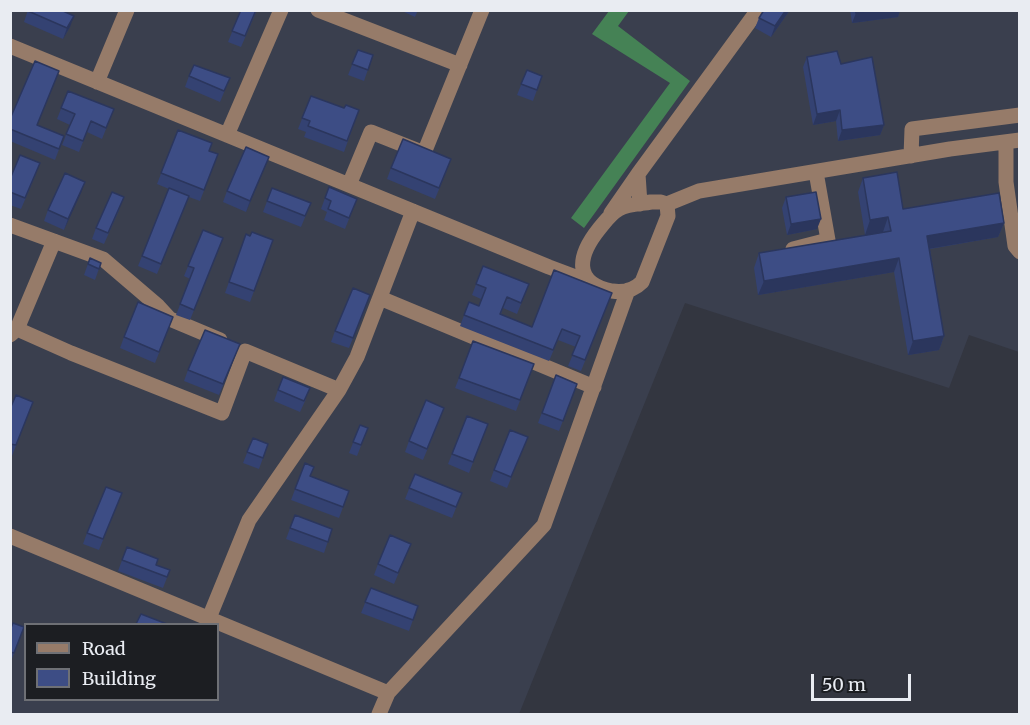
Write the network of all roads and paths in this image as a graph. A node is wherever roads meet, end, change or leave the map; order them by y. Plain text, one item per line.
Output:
1 (127, 10) edge
2 (281, 10) edge
3 (318, 10) edge
4 (482, 10) edge
5 (758, 10) edge
6 (10, 46) edge
7 (460, 65) junction
8 (97, 82) junction
9 (1020, 115) edge
10 (227, 135) junction
11 (1013, 141) edge
12 (911, 156) junction
13 (816, 172) junction
14 (638, 174) junction
15 (349, 185) junction
16 (640, 204) junction
17 (667, 204) junction
18 (413, 212) junction
19 (609, 216) junction
20 (10, 225) edge
21 (54, 241) junction
22 (588, 243) junction
23 (793, 249) edge
24 (1020, 252) edge
25 (549, 267) junction
26 (590, 282) junction
27 (628, 290) junction
28 (380, 298) junction
29 (14, 332) edge
30 (245, 351) junction
31 (594, 387) junction
32 (339, 390) junction
33 (10, 536) edge
34 (209, 618) junction
35 (388, 693) junction
36 (379, 714) edge

1 - 8 street
2 - 10 street
3 - 7 street
4 - 7 street
5 - 14 street
6 - 8 street
7 - 15 street
8 - 10 street
9 - 12 street
10 - 15 street
11 - 12 street
11 - 24 street
12 - 13 street
13 - 17 street
13 - 23 street
14 - 16 street
14 - 19 street
15 - 18 street
16 - 17 street
16 - 19 street
17 - 27 street
18 - 25 street
18 - 28 street
19 - 22 street
20 - 21 street
21 - 29 street
21 - 30 street
22 - 25 street
22 - 26 street
25 - 26 street
26 - 27 street
27 - 31 street
28 - 31 street
28 - 32 street
29 - 30 street
30 - 32 street
31 - 35 street
32 - 34 street
33 - 34 street
34 - 35 street
35 - 36 street

